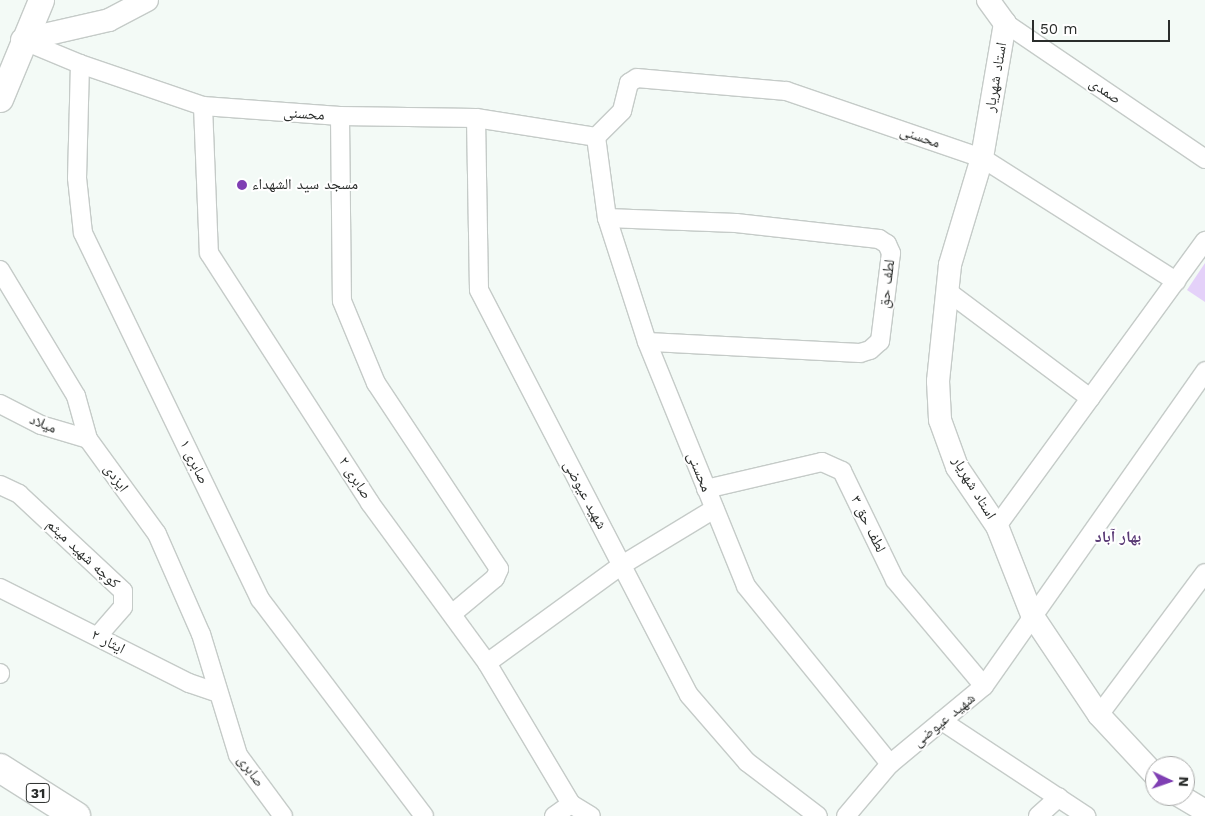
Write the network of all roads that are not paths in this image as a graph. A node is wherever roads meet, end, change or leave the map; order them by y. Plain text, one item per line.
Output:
1 (40, 0) edge
2 (147, 0) edge
3 (988, 0) edge
4 (1005, 23) junction
5 (22, 40) junction
6 (80, 64) junction
7 (0, 99) edge
8 (203, 106) junction
9 (340, 116) junction
10 (476, 118) junction
11 (596, 136) junction
12 (982, 158) junction
13 (1205, 159) edge
14 (607, 218) junction
15 (1205, 241) edge
16 (0, 270) edge
17 (1176, 281) junction
18 (947, 291) junction
19 (647, 342) junction
20 (1205, 371) edge
21 (1090, 398) junction
22 (0, 404) edge
23 (88, 440) junction
24 (0, 485) edge
25 (706, 489) junction
26 (714, 509) junction
27 (996, 526) junction
28 (622, 565) junction
29 (1205, 574) edge
30 (0, 588) edge
31 (452, 614) junction
32 (1032, 615) junction
33 (98, 636) junction
34 (487, 663) junction
35 (984, 686) junction
36 (218, 693) junction
37 (1098, 714) junction
38 (942, 721) junction
39 (890, 764) junction
40 (1145, 764) edge
41 (0, 768) edge
42 (1058, 797) junction
43 (571, 804) junction
44 (76, 816) edge
45 (283, 816) edge
46 (424, 816) edge
47 (554, 816) edge
48 (592, 816) edge
49 (818, 816) edge
50 (846, 816) edge
51 (1038, 816) edge
52 (1086, 816) edge

1 - 5 main road
2 - 5 street
3 - 4 street, استاد شهریار
4 - 12 street, استاد شهریار
4 - 13 street, صمدی
5 - 6 street, محسنی
5 - 7 main road
6 - 8 street, محسنی
6 - 46 street, صابری ۱
8 - 9 street, محسنی
8 - 31 street, صابری ۲
9 - 10 street, محسنی
9 - 31 street
10 - 11 street, محسنی
10 - 28 street, شهید عیوضی
11 - 12 street, محسنی
11 - 14 street, محسنی
12 - 17 street
12 - 18 street, استاد شهریار
14 - 19 street, محسنی
14 - 19 street, لطف حق
15 - 17 street
16 - 23 street, ایزدی
17 - 21 street
18 - 21 street
18 - 27 street, استاد شهریار
19 - 25 street, محسنی
20 - 32 street, شهید عیوضی
21 - 27 street
22 - 23 street, میلاد
23 - 36 street, ایزدی
24 - 33 street, کوچه شهید میثم
25 - 26 street, محسنی
25 - 35 street, لطف حق ۳
26 - 28 street
26 - 39 street, محسنی
27 - 32 street, استاد شهریار
28 - 34 street
28 - 49 street, شهید عیوضی
29 - 37 street
30 - 33 street, ایثار ۲
31 - 34 street, صابری ۲
32 - 35 street, شهید عیوضی
32 - 37 street, استاد شهریار
33 - 36 street, ایثار ۲
34 - 43 street, صابری ۲
35 - 38 street, شهید عیوضی
36 - 45 street, صابری
37 - 40 street, استاد شهریار
38 - 39 street, شهید عیوضی
38 - 42 street
39 - 50 street, شهید عیوضی
41 - 44 highway, 31
42 - 51 street
42 - 52 street
43 - 47 street
43 - 48 street, صابری ۲

